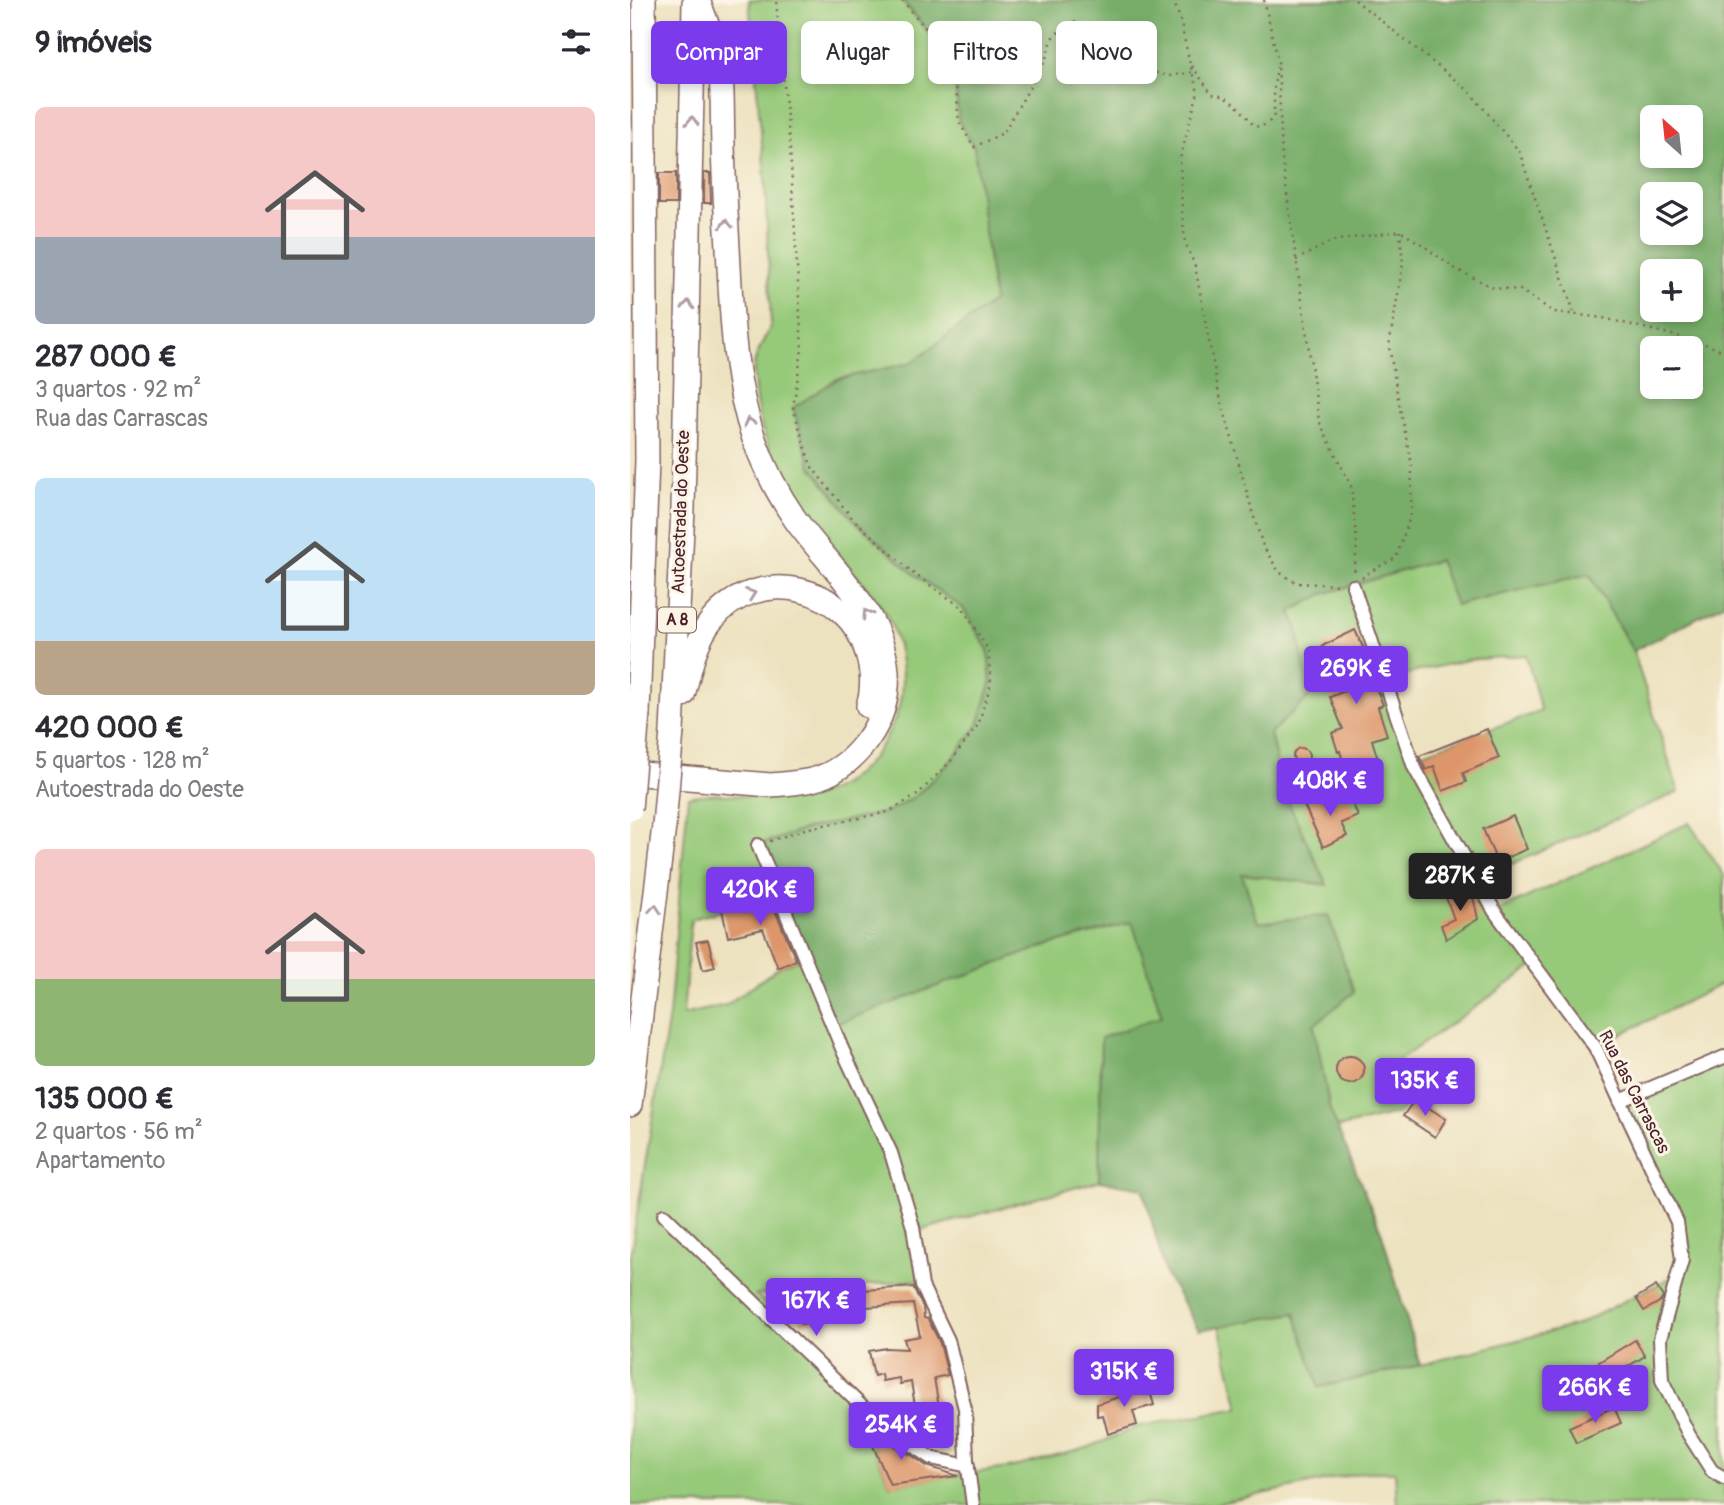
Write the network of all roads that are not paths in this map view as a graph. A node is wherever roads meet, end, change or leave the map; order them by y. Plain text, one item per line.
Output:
1 (644, 0) edge
2 (696, 0) edge
3 (1353, 586) road end
4 (672, 731) junction
5 (630, 760) edge
6 (630, 773) edge
7 (630, 809) edge
8 (758, 845) road end
9 (1724, 1057) edge
10 (1620, 1101) junction
11 (630, 1105) edge
12 (664, 1215) dead end
13 (968, 1466) junction
14 (1724, 1478) edge
15 (973, 1505) edge

1 - 7 highway, Autoestrada do Oeste / A 8, bridge
4 -> 2 highway, Autoestrada do Oeste / A 8
6 -> 2 highway
3 - 10 street, Rua das Carrascas
4 -> 5 highway
11 -> 4 highway, Autoestrada do Oeste / A 8, bridge
8 - 13 street
9 - 10 street
10 - 14 street, Rua das Carrascas
12 - 13 street
13 - 15 street

